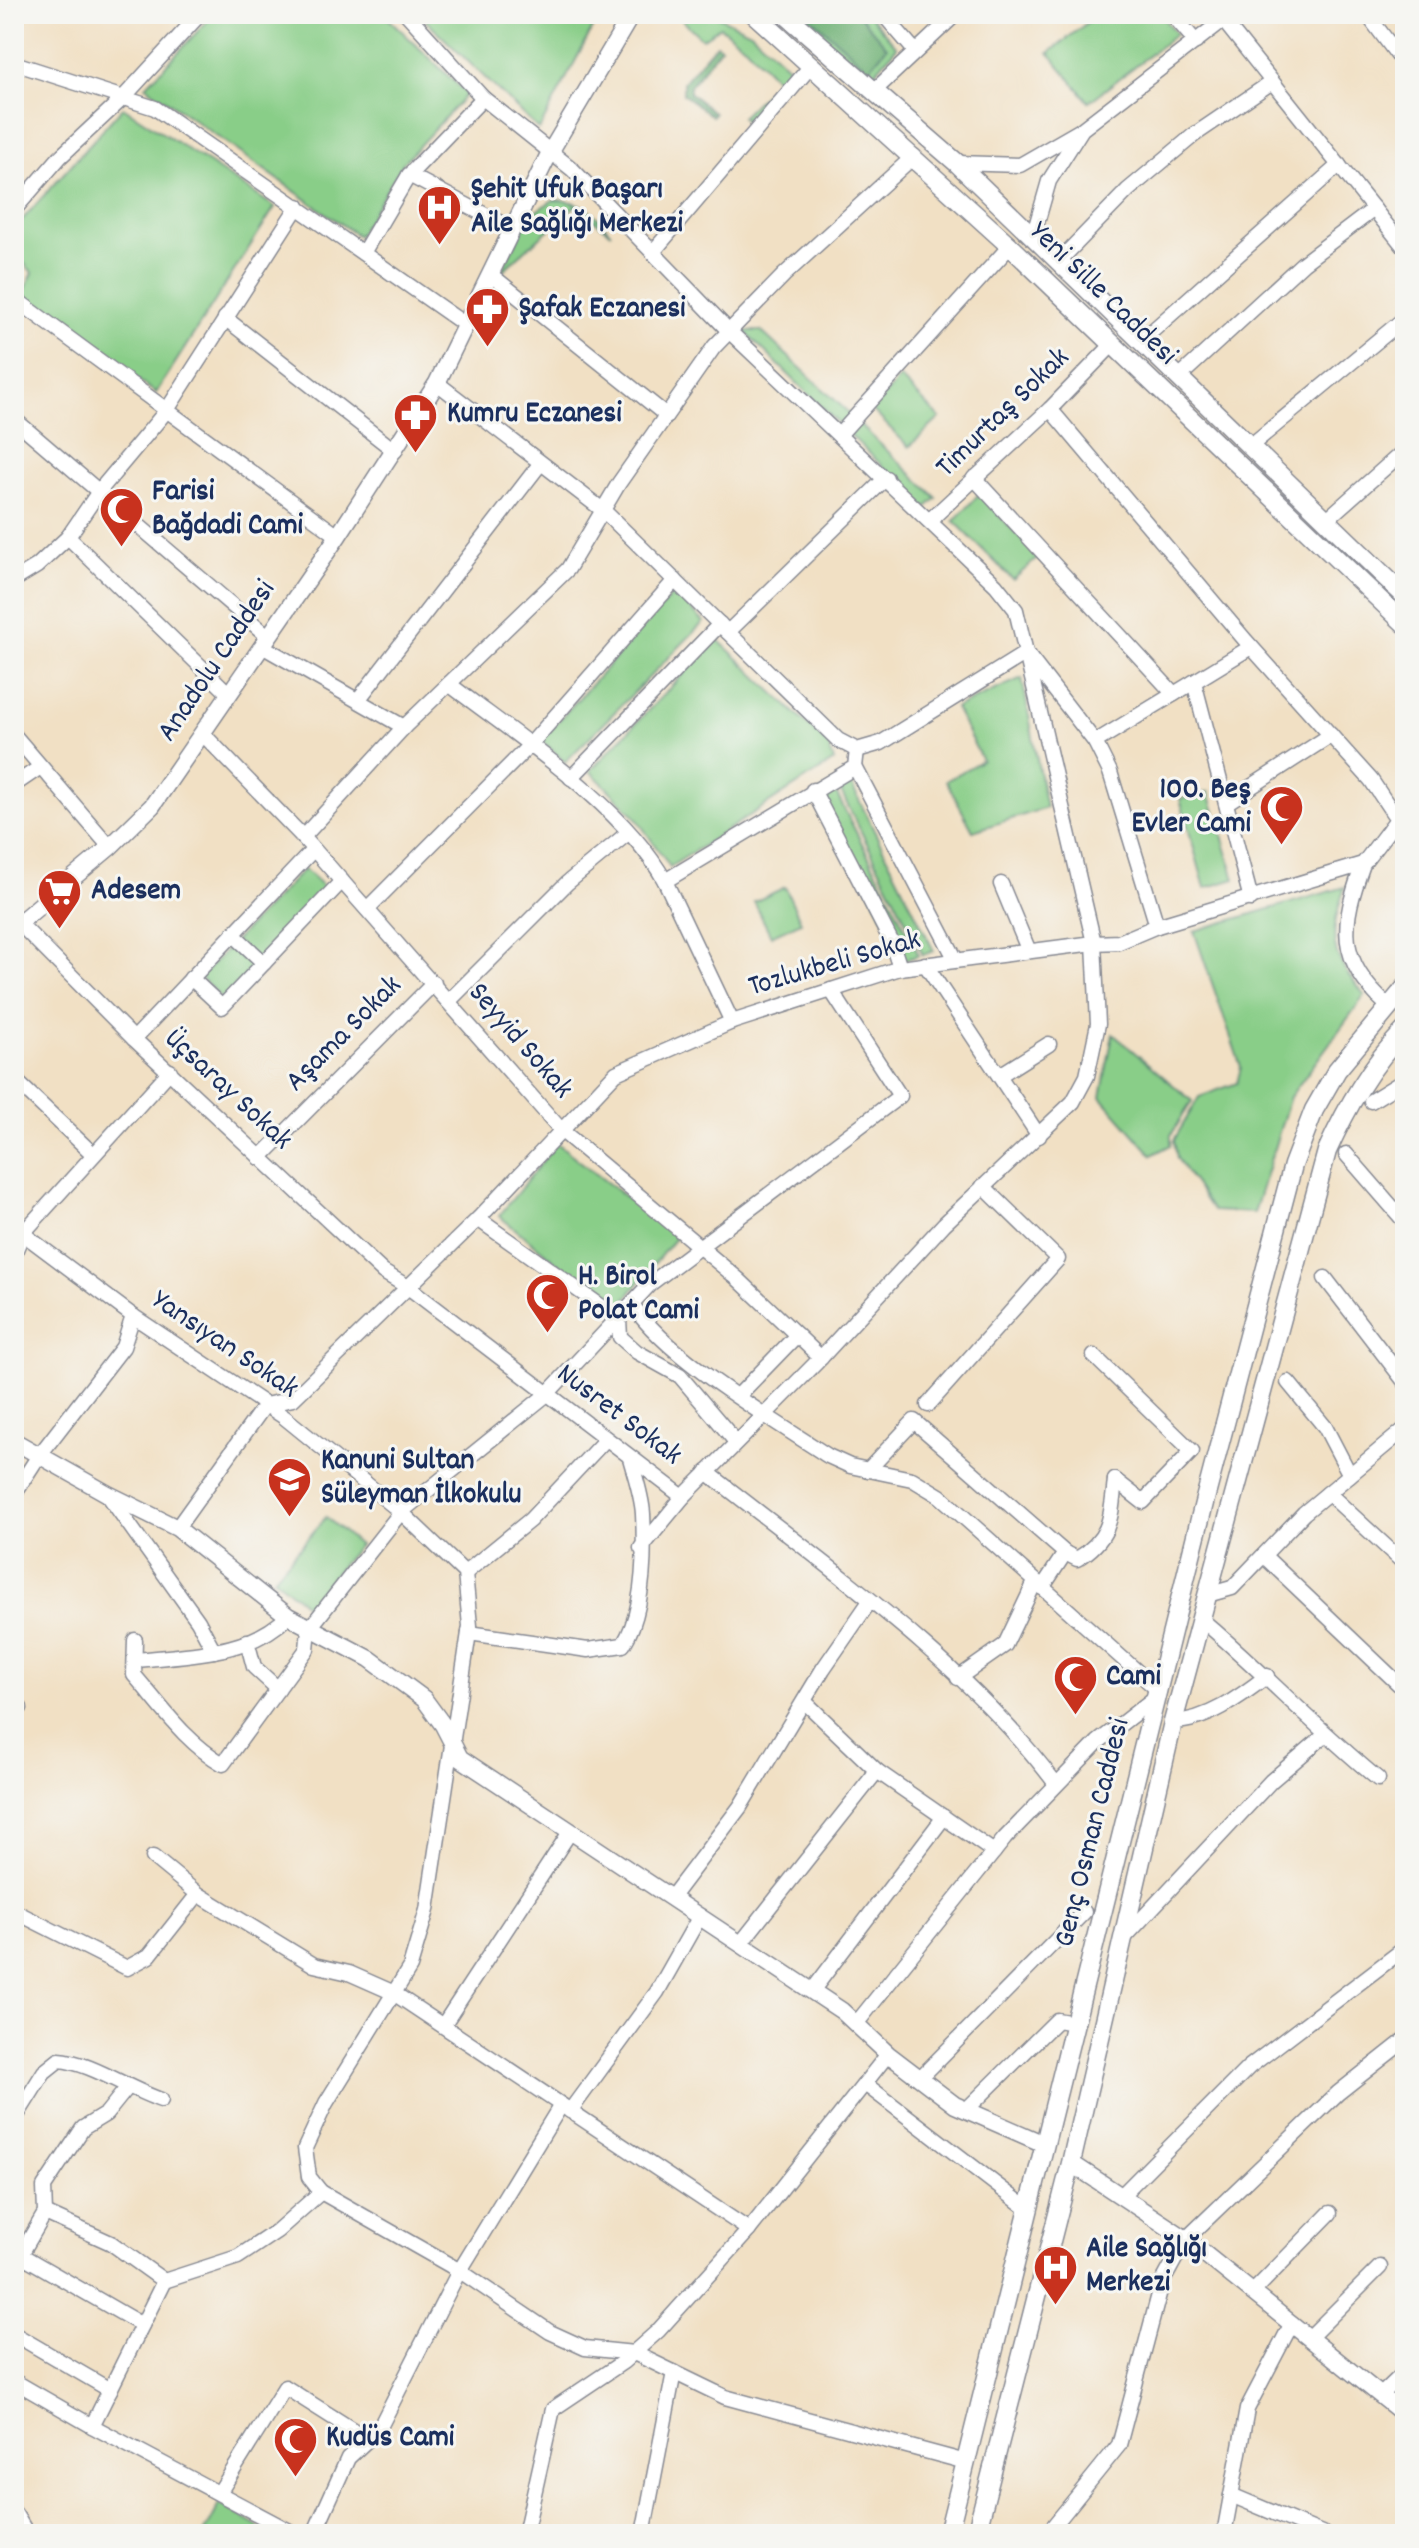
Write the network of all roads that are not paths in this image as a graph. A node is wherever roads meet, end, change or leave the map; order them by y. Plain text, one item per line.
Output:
1 (200, 14) edge
2 (407, 14) edge
3 (632, 14) edge
4 (754, 14) edge
5 (785, 14) edge
6 (883, 14) edge
7 (956, 14) edge
8 (1172, 14) edge
9 (1367, 14) edge
10 (1227, 17) edge
11 (1196, 42) junction
12 (915, 51) junction
13 (14, 63) edge
14 (1405, 65) edge
15 (810, 67) junction
16 (1272, 82) junction
17 (874, 91) junction
18 (483, 98) junction
19 (122, 99) junction
20 (1082, 129) junction
21 (549, 154) junction
22 (914, 156) junction
23 (957, 163) junction
24 (1339, 165) junction
25 (409, 175) junction
26 (298, 206) junction
27 (1374, 209) junction
28 (14, 210) edge
29 (512, 229) junction
30 (1033, 237) junction
31 (1010, 246) junction
32 (1405, 248) edge
33 (653, 252) junction
34 (363, 253) junction
35 (1058, 262) junction
36 (491, 275) junction
37 (14, 298) edge
38 (225, 318) junction
39 (1405, 318) edge
40 (467, 326) junction
41 (729, 331) junction
42 (1141, 341) junction
43 (1113, 344) junction
44 (1178, 378) junction
45 (437, 383) junction
46 (1050, 409) junction
47 (167, 410) junction
48 (666, 415) junction
49 (14, 419) edge
50 (839, 435) junction
51 (1249, 447) junction
52 (1405, 450) edge
53 (395, 451) junction
54 (540, 464) junction
55 (886, 478) junction
56 (974, 478) junction
57 (100, 490) junction
58 (604, 511) junction
59 (930, 520) junction
60 (1326, 520) junction
61 (338, 536) junction
62 (68, 537) junction
63 (14, 580) edge
64 (675, 580) junction
65 (1405, 596) edge
66 (1405, 624) edge
67 (724, 628) junction
68 (266, 641) junction
69 (1251, 647) junction
70 (1026, 653) junction
71 (1194, 682) junction
72 (449, 684) junction
73 (229, 694) junction
74 (1174, 694) junction
75 (358, 700) junction
76 (404, 727) junction
77 (203, 734) junction
78 (14, 735) edge
79 (1331, 735) junction
80 (1095, 742) junction
81 (529, 746) junction
82 (857, 750) junction
83 (855, 767) junction
84 (39, 768) junction
85 (571, 778) junction
86 (14, 785) edge
87 (813, 790) junction
88 (1226, 803) junction
89 (1402, 820) edge
90 (628, 833) junction
91 (303, 837) junction
92 (110, 847) junction
93 (313, 850) junction
94 (1363, 864) junction
95 (342, 881) junction
96 (665, 881) junction
97 (1001, 884) dead end
98 (1251, 899) junction
99 (367, 909) junction
100 (17, 925) edge
101 (1157, 926) junction
102 (233, 934) junction
103 (1094, 943) junction
104 (1028, 949) junction
105 (956, 960) junction
106 (264, 963) junction
107 (925, 964) junction
108 (900, 968) junction
109 (191, 978) junction
110 (434, 983) junction
111 (1405, 988) edge
112 (831, 990) junction
113 (449, 1001) junction
114 (1388, 1006) junction
115 (732, 1022) junction
116 (1405, 1030) edge
117 (134, 1039) junction
118 (1049, 1044) dead end
119 (170, 1071) junction
120 (1000, 1075) junction
121 (14, 1079) edge
122 (1405, 1080) edge
123 (1371, 1101) dead end
124 (562, 1131) junction
125 (1039, 1136) junction
126 (92, 1153) junction
127 (1346, 1154) dead end
128 (260, 1158) junction
129 (983, 1186) junction
130 (478, 1219) junction
131 (1405, 1222) edge
132 (18, 1230) edge
133 (697, 1246) junction
134 (14, 1254) edge
135 (1325, 1278) dead end
136 (408, 1287) junction
137 (632, 1304) junction
138 (133, 1316) junction
139 (619, 1319) junction
140 (797, 1335) junction
141 (1094, 1356) dead end
142 (821, 1358) junction
143 (1288, 1382) dead end
144 (1405, 1382) edge
145 (546, 1395) junction
146 (738, 1396) junction
147 (265, 1405) junction
148 (928, 1405) dead end
149 (764, 1414) junction
150 (1405, 1429) edge
151 (606, 1439) junction
152 (14, 1441) edge
153 (736, 1442) junction
154 (38, 1457) junction
155 (630, 1458) junction
156 (868, 1470) junction
157 (707, 1472) junction
158 (1350, 1475) junction
159 (1328, 1493) junction
160 (14, 1494) edge
161 (108, 1494) junction
162 (683, 1497) junction
163 (401, 1512) junction
164 (177, 1528) junction
165 (641, 1548) junction
166 (1065, 1553) junction
167 (1264, 1556) junction
168 (1405, 1564) edge
169 (465, 1573) junction
170 (1039, 1585) junction
171 (1207, 1595) junction
172 (870, 1601) junction
173 (288, 1616) junction
174 (1201, 1619) junction
175 (309, 1629) junction
176 (469, 1633) junction
177 (135, 1640) dead end
178 (247, 1641) junction
179 (214, 1651) junction
180 (137, 1660) junction
181 (1267, 1676) junction
182 (958, 1678) junction
183 (278, 1689) junction
184 (1405, 1690) edge
185 (1158, 1693) junction
186 (805, 1702) junction
187 (1173, 1722) junction
188 (1325, 1735) junction
189 (452, 1742) junction
190 (877, 1771) junction
191 (1378, 1779) dead end
192 (1056, 1784) junction
193 (944, 1817) junction
194 (570, 1832) junction
195 (994, 1852) junction
196 (153, 1857) dead end
197 (198, 1894) junction
198 (671, 1898) junction
199 (14, 1911) edge
200 (1084, 1912) dead end
201 (700, 1916) junction
202 (1125, 1937) junction
203 (741, 1943) junction
204 (1405, 1948) edge
205 (812, 1991) junction
206 (392, 1992) junction
207 (1074, 2023) junction
208 (444, 2024) junction
209 (856, 2024) junction
210 (1405, 2040) edge
211 (888, 2054) junction
212 (920, 2078) junction
213 (865, 2084) junction
214 (127, 2088) junction
215 (161, 2100) dead end
216 (566, 2108) junction
217 (966, 2110) junction
218 (14, 2120) edge
219 (1044, 2144) junction
220 (1071, 2163) junction
221 (321, 2192) junction
222 (1122, 2195) junction
223 (1028, 2209) junction
224 (45, 2213) junction
225 (1330, 2213) dead end
226 (749, 2230) junction
227 (1186, 2239) junction
228 (18, 2253) edge
229 (1380, 2267) dead end
230 (460, 2271) junction
231 (164, 2281) junction
232 (1254, 2291) junction
233 (1292, 2323) junction
234 (142, 2325) junction
235 (14, 2334) edge
236 (1310, 2337) junction
237 (634, 2353) junction
238 (674, 2372) junction
239 (1405, 2372) edge
240 (14, 2381) edge
241 (110, 2390) junction
242 (1381, 2395) junction
243 (1405, 2415) edge
244 (92, 2426) junction
245 (367, 2439) junction
246 (966, 2462) junction
247 (219, 2493) junction
248 (1231, 2495) junction
249 (14, 2514) edge
250 (26, 2534) edge
251 (295, 2534) edge
252 (314, 2534) edge
253 (525, 2534) edge
254 (643, 2534) edge
255 (948, 2534) edge
256 (976, 2534) edge
257 (1047, 2534) edge
258 (1224, 2534) edge
259 (1324, 2534) edge

1 - 19 street
2 - 18 street
3 - 21 street, Anadolu Caddesi
4 - 15 main road, Yeni Sille Caddesi
5 - 17 main road, Yeni Sille Caddesi
6 - 12 street
7 - 12 street
8 - 11 street
9 - 14 street
10 - 11 street
10 - 16 street
11 - 20 street
12 - 17 street
13 - 19 street
15 - 22 main road, Yeni Sille Caddesi
15 - 33 street
16 - 24 street
16 - 35 street
17 - 23 main road, Yeni Sille Caddesi
18 - 21 street
18 - 25 street
19 - 26 street
19 - 28 street
20 - 23 street
20 - 30 street
21 - 29 street, Anadolu Caddesi
21 - 33 street
22 - 31 main road, Yeni Sille Caddesi
22 - 41 street
23 - 30 main road, Yeni Sille Caddesi
24 - 27 street
24 - 42 street
25 - 29 street
25 - 34 street
26 - 34 street
26 - 38 street
27 - 32 street
27 - 44 street
29 - 36 street, Anadolu Caddesi
30 - 35 main road, Yeni Sille Caddesi
31 - 43 main road, Yeni Sille Caddesi
31 - 50 street
33 - 41 street
34 - 40 street
35 - 42 main road, Yeni Sille Caddesi
36 - 40 street, Anadolu Caddesi
36 - 48 street
37 - 47 street
38 - 47 street
38 - 53 street
39 - 51 street
40 - 45 street, Anadolu Caddesi
41 - 48 street
41 - 50 street
42 - 44 main road, Yeni Sille Caddesi
43 - 46 street, Timurtaş Sokak
43 - 66 main road, Yeni Sille Caddesi
44 - 51 main road, Yeni Sille Caddesi
45 - 53 street, Anadolu Caddesi
45 - 54 street
46 - 56 street, Timurtaş Sokak
46 - 69 street
47 - 57 street
47 - 61 street
48 - 58 street
49 - 57 street
50 - 55 street
51 - 60 main road, Yeni Sille Caddesi
52 - 60 street
53 - 61 street, Anadolu Caddesi
54 - 58 street
54 - 75 street
55 - 59 street
55 - 67 street
56 - 59 street, Timurtaş Sokak
56 - 74 street
57 - 62 street
57 - 68 street
58 - 64 street
58 - 72 street
59 - 70 street
60 - 65 main road, Yeni Sille Caddesi
61 - 68 street, Anadolu Caddesi
62 - 63 street
62 - 73 street
64 - 67 street
64 - 81 street
67 - 82 street
67 - 85 street
68 - 73 street, Anadolu Caddesi
68 - 75 street
69 - 71 street
69 - 79 street
70 - 80 street
70 - 82 street
70 - 103 street
71 - 74 street
71 - 88 street
72 - 76 street
72 - 81 street
73 - 77 street, Anadolu Caddesi
74 - 80 street
75 - 76 street
76 - 91 street
77 - 91 street, Seyyid Sokak
77 - 92 street, Anadolu Caddesi
78 - 84 street
79 - 88 street
79 - 89 street
80 - 101 street
81 - 85 street
81 - 99 street
82 - 83 street
83 - 87 street
83 - 105 street
84 - 86 street
84 - 92 street
85 - 90 street
87 - 96 street
87 - 108 street
88 - 98 street
89 - 94 street
90 - 96 street
90 - 113 street
91 - 93 street, Seyyid Sokak
92 - 100 street, Anadolu Caddesi
93 - 95 street, Seyyid Sokak
93 - 102 street
94 - 98 street, Tozlukbeli Sokak
94 - 114 street
95 - 99 street, Seyyid Sokak
95 - 106 street
96 - 115 street
97 - 104 street
98 - 101 street, Tozlukbeli Sokak
99 - 110 street, Seyyid Sokak
100 - 117 street, Üçsaray Sokak
101 - 103 street, Tozlukbeli Sokak
102 - 106 street
102 - 109 street
103 - 104 street, Tozlukbeli Sokak
103 - 125 street
104 - 105 street, Tozlukbeli Sokak
105 - 107 street, Tozlukbeli Sokak
106 - 109 street
107 - 108 street, Tozlukbeli Sokak
107 - 120 street
108 - 112 street, Tozlukbeli Sokak
109 - 117 street
110 - 113 street, Seyyid Sokak
110 - 128 street, Aşama Sokak
111 - 114 main road, Genç Osman Caddesi
112 - 115 street, Tozlukbeli Sokak
112 - 133 street
113 - 124 street, Seyyid Sokak
114 - 185 main road, Genç Osman Caddesi
115 - 124 street, Tozlukbeli Sokak
116 - 171 main road, Genç Osman Caddesi
117 - 119 street, Üçsaray Sokak
118 - 120 street
119 - 126 street
119 - 128 street, Üçsaray Sokak
120 - 125 street
121 - 126 street
122 - 123 street
124 - 130 street, Tozlukbeli Sokak
124 - 133 street, Seyyid Sokak
125 - 129 street
126 - 132 street
127 - 131 street
128 - 136 street, Üçsaray Sokak
129 - 142 street
129 - 148 street
130 - 136 street, Tozlukbeli Sokak
130 - 139 street
132 - 134 street
132 - 138 street, Yansıyan Sokak
133 - 137 street
133 - 140 street, Seyyid Sokak
135 - 144 street
136 - 145 street, Nusret Sokak
136 - 147 street, Tozlukbeli Sokak
137 - 139 street
137 - 146 street
138 - 147 street, Yansıyan Sokak
138 - 154 street
139 - 145 street
139 - 153 street
140 - 142 street, Seyyid Sokak
140 - 146 street
141 - 166 street
142 - 149 street
143 - 158 street
145 - 151 street, Nusret Sokak
145 - 163 street
146 - 149 street
147 - 163 street, Yansıyan Sokak
147 - 164 street
149 - 153 street
149 - 156 street
150 - 158 street
151 - 155 street, Nusret Sokak
151 - 169 street
152 - 154 street
153 - 157 street
154 - 160 street
154 - 161 street
155 - 162 street, Nusret Sokak
155 - 165 street
156 - 166 street
156 - 170 street
157 - 162 street
157 - 172 street
158 - 159 street
159 - 167 street
159 - 168 street
161 - 164 street
161 - 179 street
162 - 165 street
163 - 169 street, Yansıyan Sokak
163 - 175 street
164 - 173 street
165 - 176 street
166 - 170 street
167 - 171 street
167 - 184 street
169 - 176 street
170 - 182 street
170 - 185 street
171 - 174 main road, Genç Osman Caddesi
172 - 182 street
172 - 186 street
173 - 175 street
173 - 178 street
174 - 181 street
174 - 187 main road, Genç Osman Caddesi
175 - 183 street
175 - 189 street
176 - 189 street
177 - 180 street
178 - 179 street
178 - 183 street
179 - 180 street
180 - 183 street
181 - 187 street
181 - 188 street
182 - 192 street
185 - 192 street
185 - 207 main road, Genç Osman Caddesi
186 - 190 street
186 - 198 street
187 - 202 main road, Genç Osman Caddesi
188 - 191 street
188 - 202 street
189 - 194 street
189 - 206 street
190 - 193 street
190 - 203 street
192 - 195 street
193 - 195 street
193 - 205 street
194 - 198 street
194 - 208 street
195 - 209 street
196 - 197 street
197 - 199 street
197 - 206 street
198 - 201 street
200 - 212 street
201 - 203 street
201 - 216 street
202 - 220 main road, Genç Osman Caddesi
203 - 205 street
204 - 222 street
205 - 209 street
206 - 208 street
206 - 221 street
207 - 217 street
207 - 219 main road, Genç Osman Caddesi
208 - 216 street
209 - 211 street
210 - 227 street
211 - 212 street
211 - 213 street
212 - 217 street
213 - 223 street
213 - 226 street
214 - 215 street
214 - 218 street
214 - 224 street
216 - 226 street
216 - 230 street
217 - 219 street
219 - 223 main road, Genç Osman Caddesi
220 - 222 street
220 - 256 main road, Genç Osman Caddesi
221 - 230 street
221 - 231 street
222 - 227 street
223 - 246 main road, Genç Osman Caddesi
224 - 228 street
224 - 231 street
225 - 232 street
226 - 237 street
227 - 232 street
227 - 257 street
228 - 234 street
229 - 236 street
230 - 237 street
230 - 245 street
231 - 234 street
232 - 233 street
233 - 236 street
233 - 248 street
234 - 241 street
235 - 241 street
236 - 242 street
237 - 238 street
237 - 253 street
238 - 246 street
238 - 254 street
239 - 242 street
240 - 244 street
241 - 244 street
242 - 243 street
244 - 247 street
245 - 247 street
245 - 252 street
246 - 255 main road, Genç Osman Caddesi
247 - 251 street
248 - 258 street
248 - 259 street
249 - 250 street

